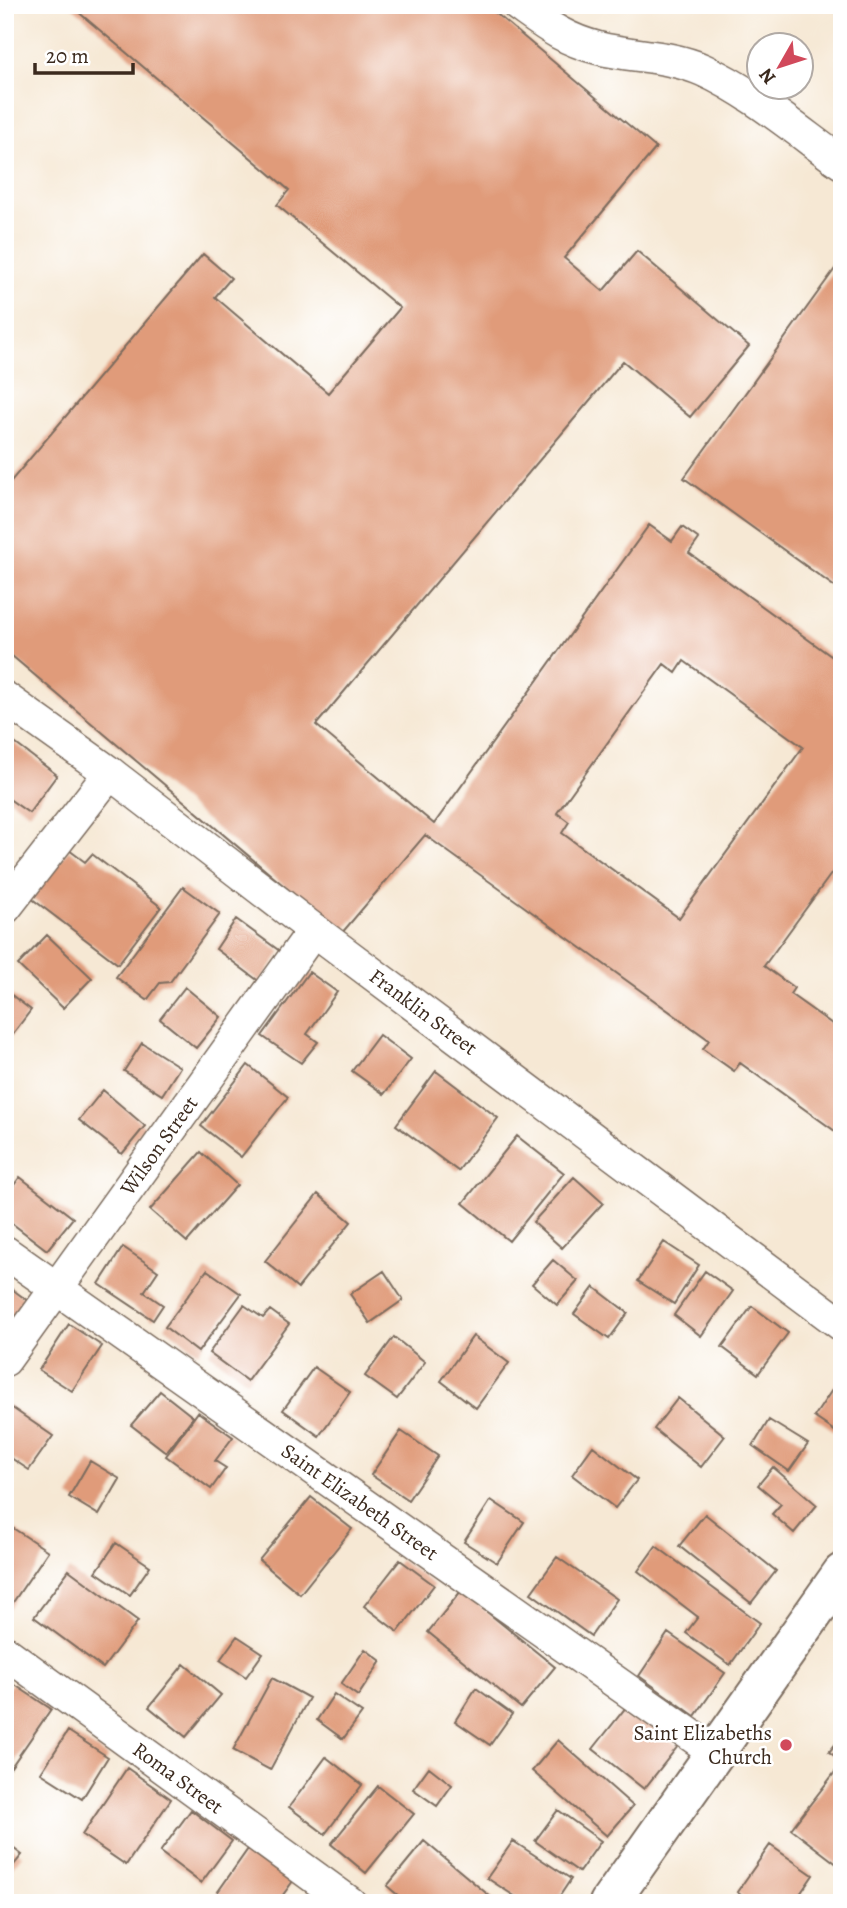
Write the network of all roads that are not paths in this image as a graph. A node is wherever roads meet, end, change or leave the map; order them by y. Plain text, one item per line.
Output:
1 (518, 5) edge
2 (842, 163) edge
3 (5, 698) edge
4 (110, 773) junction
5 (5, 908) edge
6 (314, 930) junction
7 (5, 1252) edge
8 (57, 1289) junction
9 (842, 1325) edge
10 (5, 1360) edge
11 (842, 1573) edge
12 (5, 1652) edge
13 (715, 1752) junction
14 (350, 1903) edge
15 (609, 1903) edge

1 - 2 street
3 - 4 street, Franklin Street
4 - 5 street
4 - 6 street, Franklin Street
6 - 8 street, Wilson Street
6 - 9 street, Franklin Street
7 - 8 street, Saint Elizabeth Street
8 - 10 street, Wilson Street
8 - 13 street, Saint Elizabeth Street
11 - 13 main road
12 - 14 street, Roma Street
13 - 15 main road

